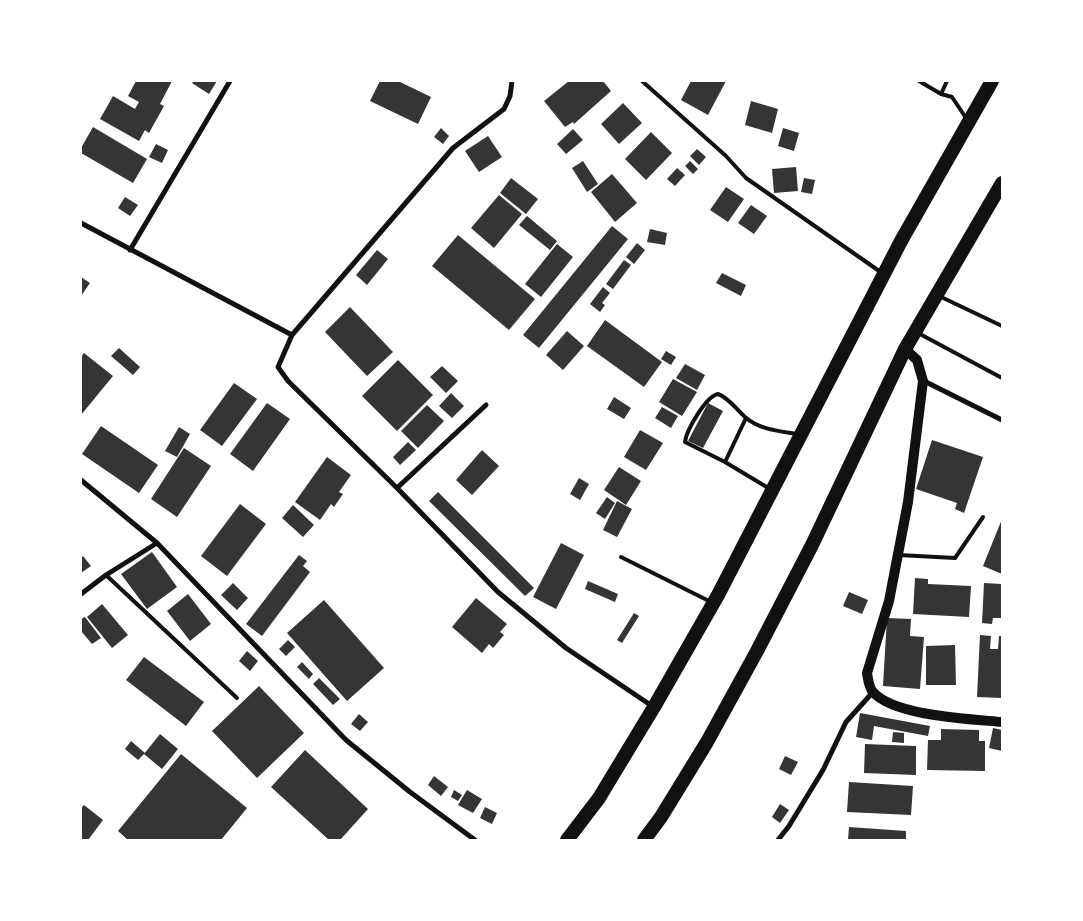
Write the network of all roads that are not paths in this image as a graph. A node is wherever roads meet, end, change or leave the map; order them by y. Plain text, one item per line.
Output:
1 (230, 81) edge
2 (512, 81) edge
3 (642, 81) edge
4 (920, 81) edge
5 (947, 81) edge
6 (992, 81) edge
7 (940, 94) junction
8 (969, 122) junction
9 (1002, 183) edge
10 (81, 222) edge
11 (130, 250) junction
12 (884, 274) junction
13 (936, 294) junction
14 (1002, 326) edge
15 (916, 332) junction
16 (292, 335) junction
17 (905, 349) junction
18 (1002, 378) edge
19 (923, 381) junction
20 (486, 405) dead end
21 (746, 418) junction
22 (1002, 420) edge
23 (802, 434) junction
24 (726, 462) junction
25 (81, 480) edge
26 (397, 488) junction
27 (773, 491) junction
28 (983, 517) dead end
29 (157, 543) junction
30 (898, 555) junction
31 (621, 557) dead end
32 (106, 575) junction
33 (81, 594) edge
34 (714, 603) junction
35 (873, 692) junction
36 (237, 698) dead end
37 (654, 707) junction
38 (1002, 722) edge
39 (475, 840) edge
40 (567, 840) edge
41 (644, 840) edge
42 (778, 840) edge

1 - 11 street
2 - 16 street
3 - 12 lane
4 - 7 lane
5 - 7 lane
6 - 8 highway
7 - 8 lane
8 - 12 highway
9 - 13 highway
10 - 11 street
11 - 16 street
12 - 23 highway
13 - 14 lane
13 - 15 highway
15 - 17 highway
15 - 18 lane
16 - 26 street
17 - 19 main road
17 - 41 highway
19 - 22 street
19 - 30 main road
20 - 26 street
21 - 23 lane
21 - 24 lane
21 - 24 lane
23 - 27 highway
24 - 27 lane
25 - 29 street
26 - 37 street
27 - 34 highway
28 - 30 lane
29 - 32 street
29 - 39 street
30 - 35 main road
31 - 34 lane
32 - 33 street
32 - 36 lane
34 - 37 highway
35 - 38 main road
35 - 42 street
37 - 40 highway

